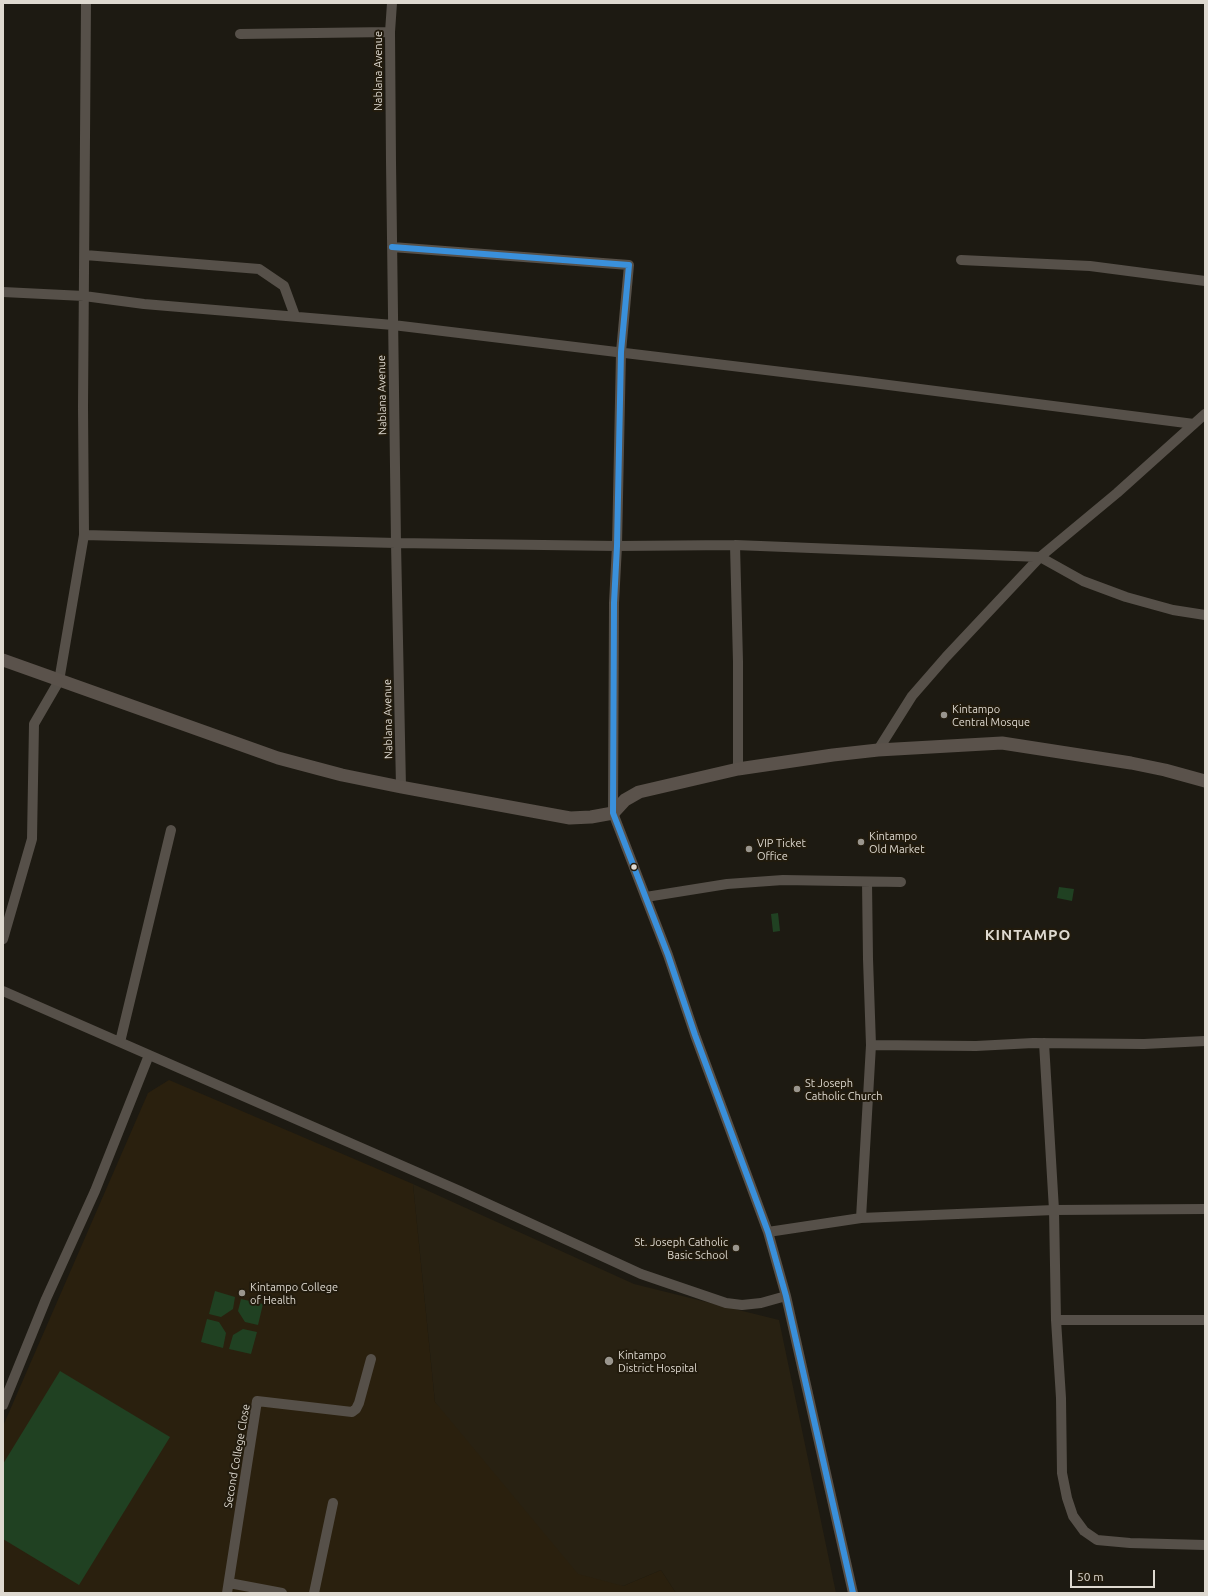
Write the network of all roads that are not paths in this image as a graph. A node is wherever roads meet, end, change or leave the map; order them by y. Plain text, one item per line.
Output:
1 (86, 3) edge
2 (392, 3) edge
3 (390, 32) junction
4 (240, 34) dead end
5 (392, 247) junction
6 (84, 256) junction
7 (961, 260) dead end
8 (1205, 281) edge
9 (3, 292) edge
10 (84, 296) junction
11 (295, 316) junction
12 (393, 325) junction
13 (621, 352) junction
14 (1205, 414) edge
15 (1194, 424) junction
16 (84, 535) junction
17 (396, 543) junction
18 (735, 545) junction
19 (617, 546) junction
20 (1040, 557) junction
21 (1205, 615) edge
22 (3, 660) edge
23 (59, 680) junction
24 (878, 750) junction
25 (738, 769) junction
26 (1205, 781) edge
27 (401, 787) junction
28 (613, 813) junction
29 (171, 830) dead end
30 (867, 882) junction
31 (901, 882) dead end
32 (646, 897) junction
33 (3, 939) edge
34 (3, 990) edge
35 (120, 1042) junction
36 (1205, 1042) edge
37 (1044, 1043) junction
38 (871, 1045) junction
39 (149, 1055) junction
40 (1205, 1209) edge
41 (1054, 1210) junction
42 (861, 1218) junction
43 (768, 1232) junction
44 (786, 1296) junction
45 (1056, 1320) junction
46 (1205, 1320) edge
47 (371, 1359) dead end
48 (3, 1405) edge
49 (333, 1503) dead end
50 (1205, 1545) edge
51 (228, 1588) edge
52 (282, 1593) edge
53 (314, 1593) edge
54 (854, 1593) edge

1 - 6 street
2 - 3 street, Nablana Avenue
3 - 4 street
3 - 5 street, Nablana Avenue
5 - 12 street, Nablana Avenue
5 - 13 street
6 - 10 street
6 - 11 street
7 - 8 street
9 - 10 street
10 - 11 street
10 - 16 street
11 - 12 street
12 - 13 street
12 - 17 street, Nablana Avenue
13 - 15 street
13 - 19 street
14 - 15 street
15 - 20 street
16 - 17 street
16 - 23 street
17 - 19 street
17 - 27 street, Nablana Avenue
18 - 19 street
18 - 20 street
18 - 25 street
19 - 28 street
20 - 21 street
20 - 24 street
22 - 23 main road
23 - 27 main road
23 - 33 street
24 - 25 main road
24 - 26 main road
25 - 28 main road
27 - 28 main road
28 - 32 street
29 - 35 street
30 - 31 street
30 - 32 street
30 - 38 street
32 - 43 street
34 - 35 street
35 - 39 street
36 - 37 street
37 - 38 street
37 - 41 street
38 - 42 street
39 - 44 street
39 - 48 street
40 - 41 street
41 - 42 street
41 - 45 street
42 - 43 street
43 - 44 street
44 - 54 street
45 - 46 street
45 - 50 street
47 - 51 street, Second College Close
49 - 53 street
51 - 52 street

